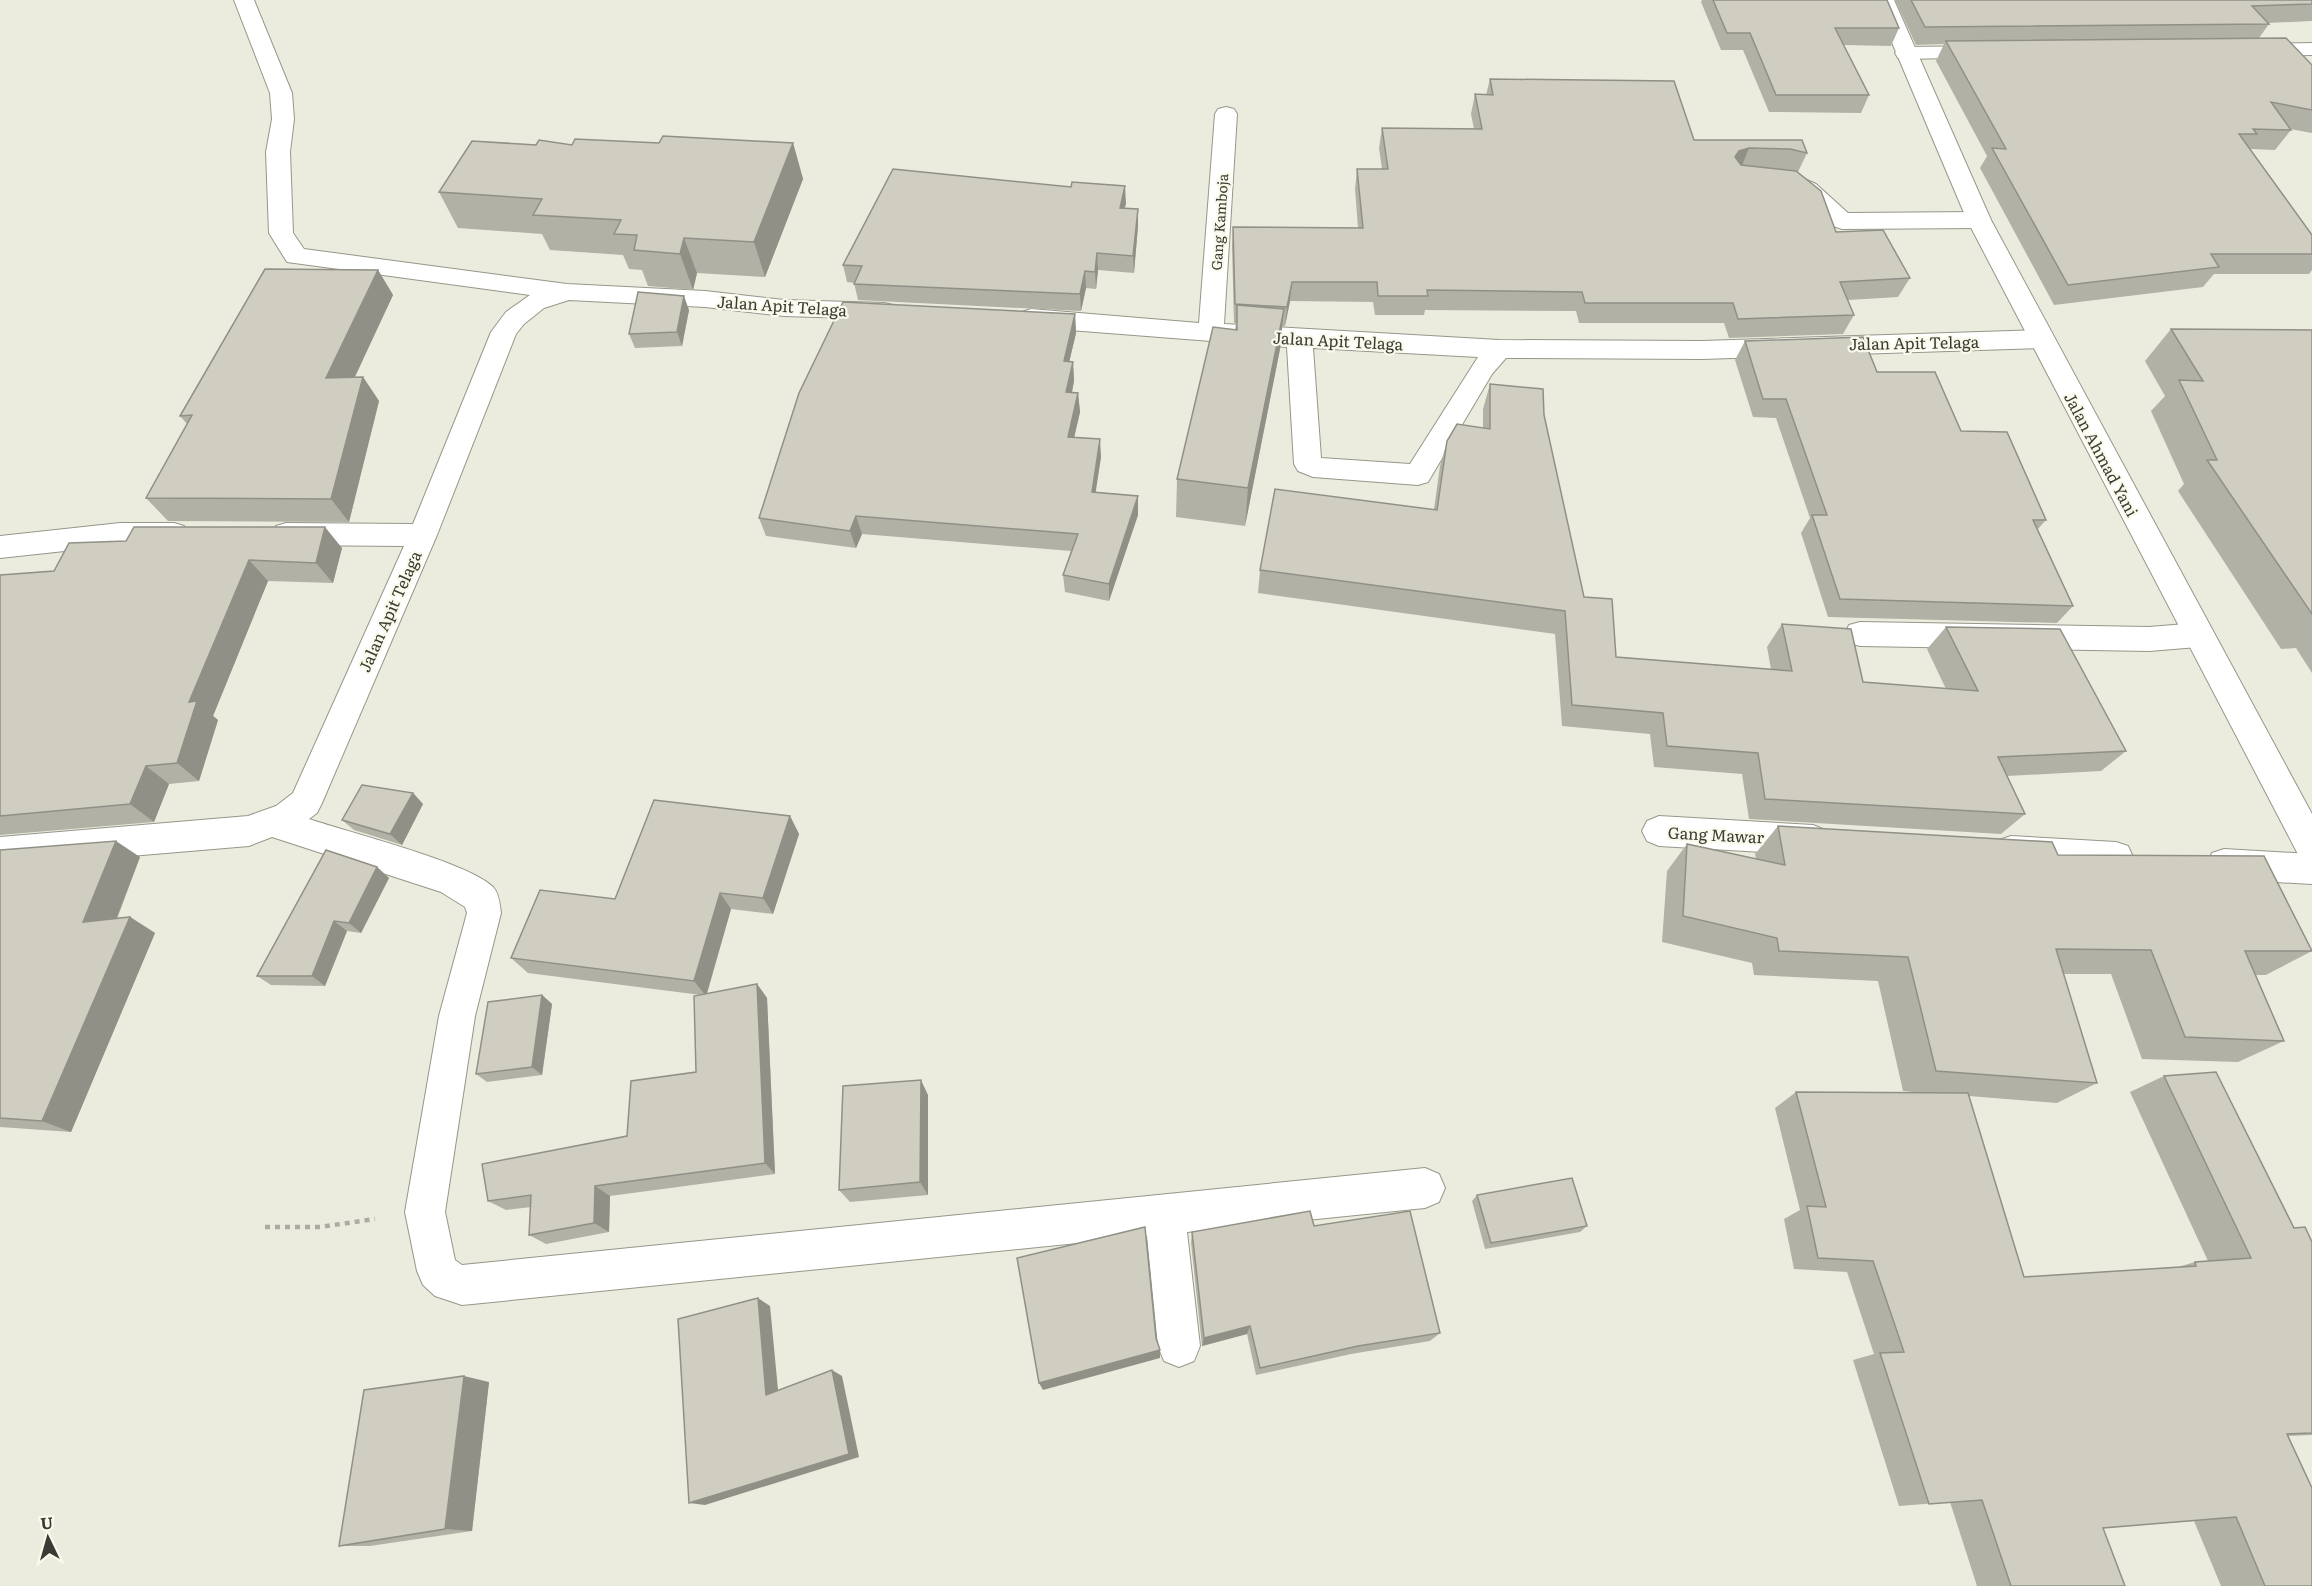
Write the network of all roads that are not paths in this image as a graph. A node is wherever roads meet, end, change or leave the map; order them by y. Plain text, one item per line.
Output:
1 (244, 0) edge
2 (1879, 5) edge
3 (2312, 49) edge
4 (2229, 50) edge
5 (2002, 52) edge
6 (1906, 53) junction
7 (1226, 114) dead end
8 (1768, 179) edge
9 (1979, 220) junction
10 (568, 292) junction
11 (906, 312) edge
12 (1007, 317) edge
13 (1211, 331) junction
14 (1299, 339) junction
15 (2041, 339) junction
16 (1499, 349) junction
17 (201, 534) edge
18 (260, 534) edge
19 (423, 535) junction
20 (0, 547) edge
21 (1860, 634) dead end
22 (2198, 635) junction
23 (274, 823) junction
24 (1659, 831) dead end
25 (1849, 842) edge
26 (2312, 847) edge
27 (1980, 849) edge
28 (0, 852) edge
29 (2146, 859) edge
30 (2193, 862) edge
31 (2312, 869) edge
32 (1425, 1188) dead end
33 (1164, 1214) junction
34 (1179, 1346) dead end

1 - 10 street
2 - 6 street, Jalan Ahmad Yani
3 - 4 street
5 - 6 street
6 - 9 street, Jalan Ahmad Yani
7 - 13 street, Gang Kamboja
8 - 9 street
9 - 15 street, Jalan Ahmad Yani
10 - 11 street, Jalan Apit Telaga
10 - 19 street, Jalan Apit Telaga
12 - 13 street, Jalan Apit Telaga
13 - 14 street, Jalan Apit Telaga
14 - 16 street, Jalan Apit Telaga
14 - 16 street
15 - 16 street, Jalan Apit Telaga
15 - 22 street, Jalan Ahmad Yani
17 - 20 street
18 - 19 street
19 - 23 street, Jalan Apit Telaga
21 - 22 street
22 - 26 street, Jalan Ahmad Yani
23 - 28 street, Jalan Apit Telaga
23 - 33 street
24 - 25 street, Gang Mawar
27 - 29 street
30 - 31 street
32 - 33 street
33 - 34 street

